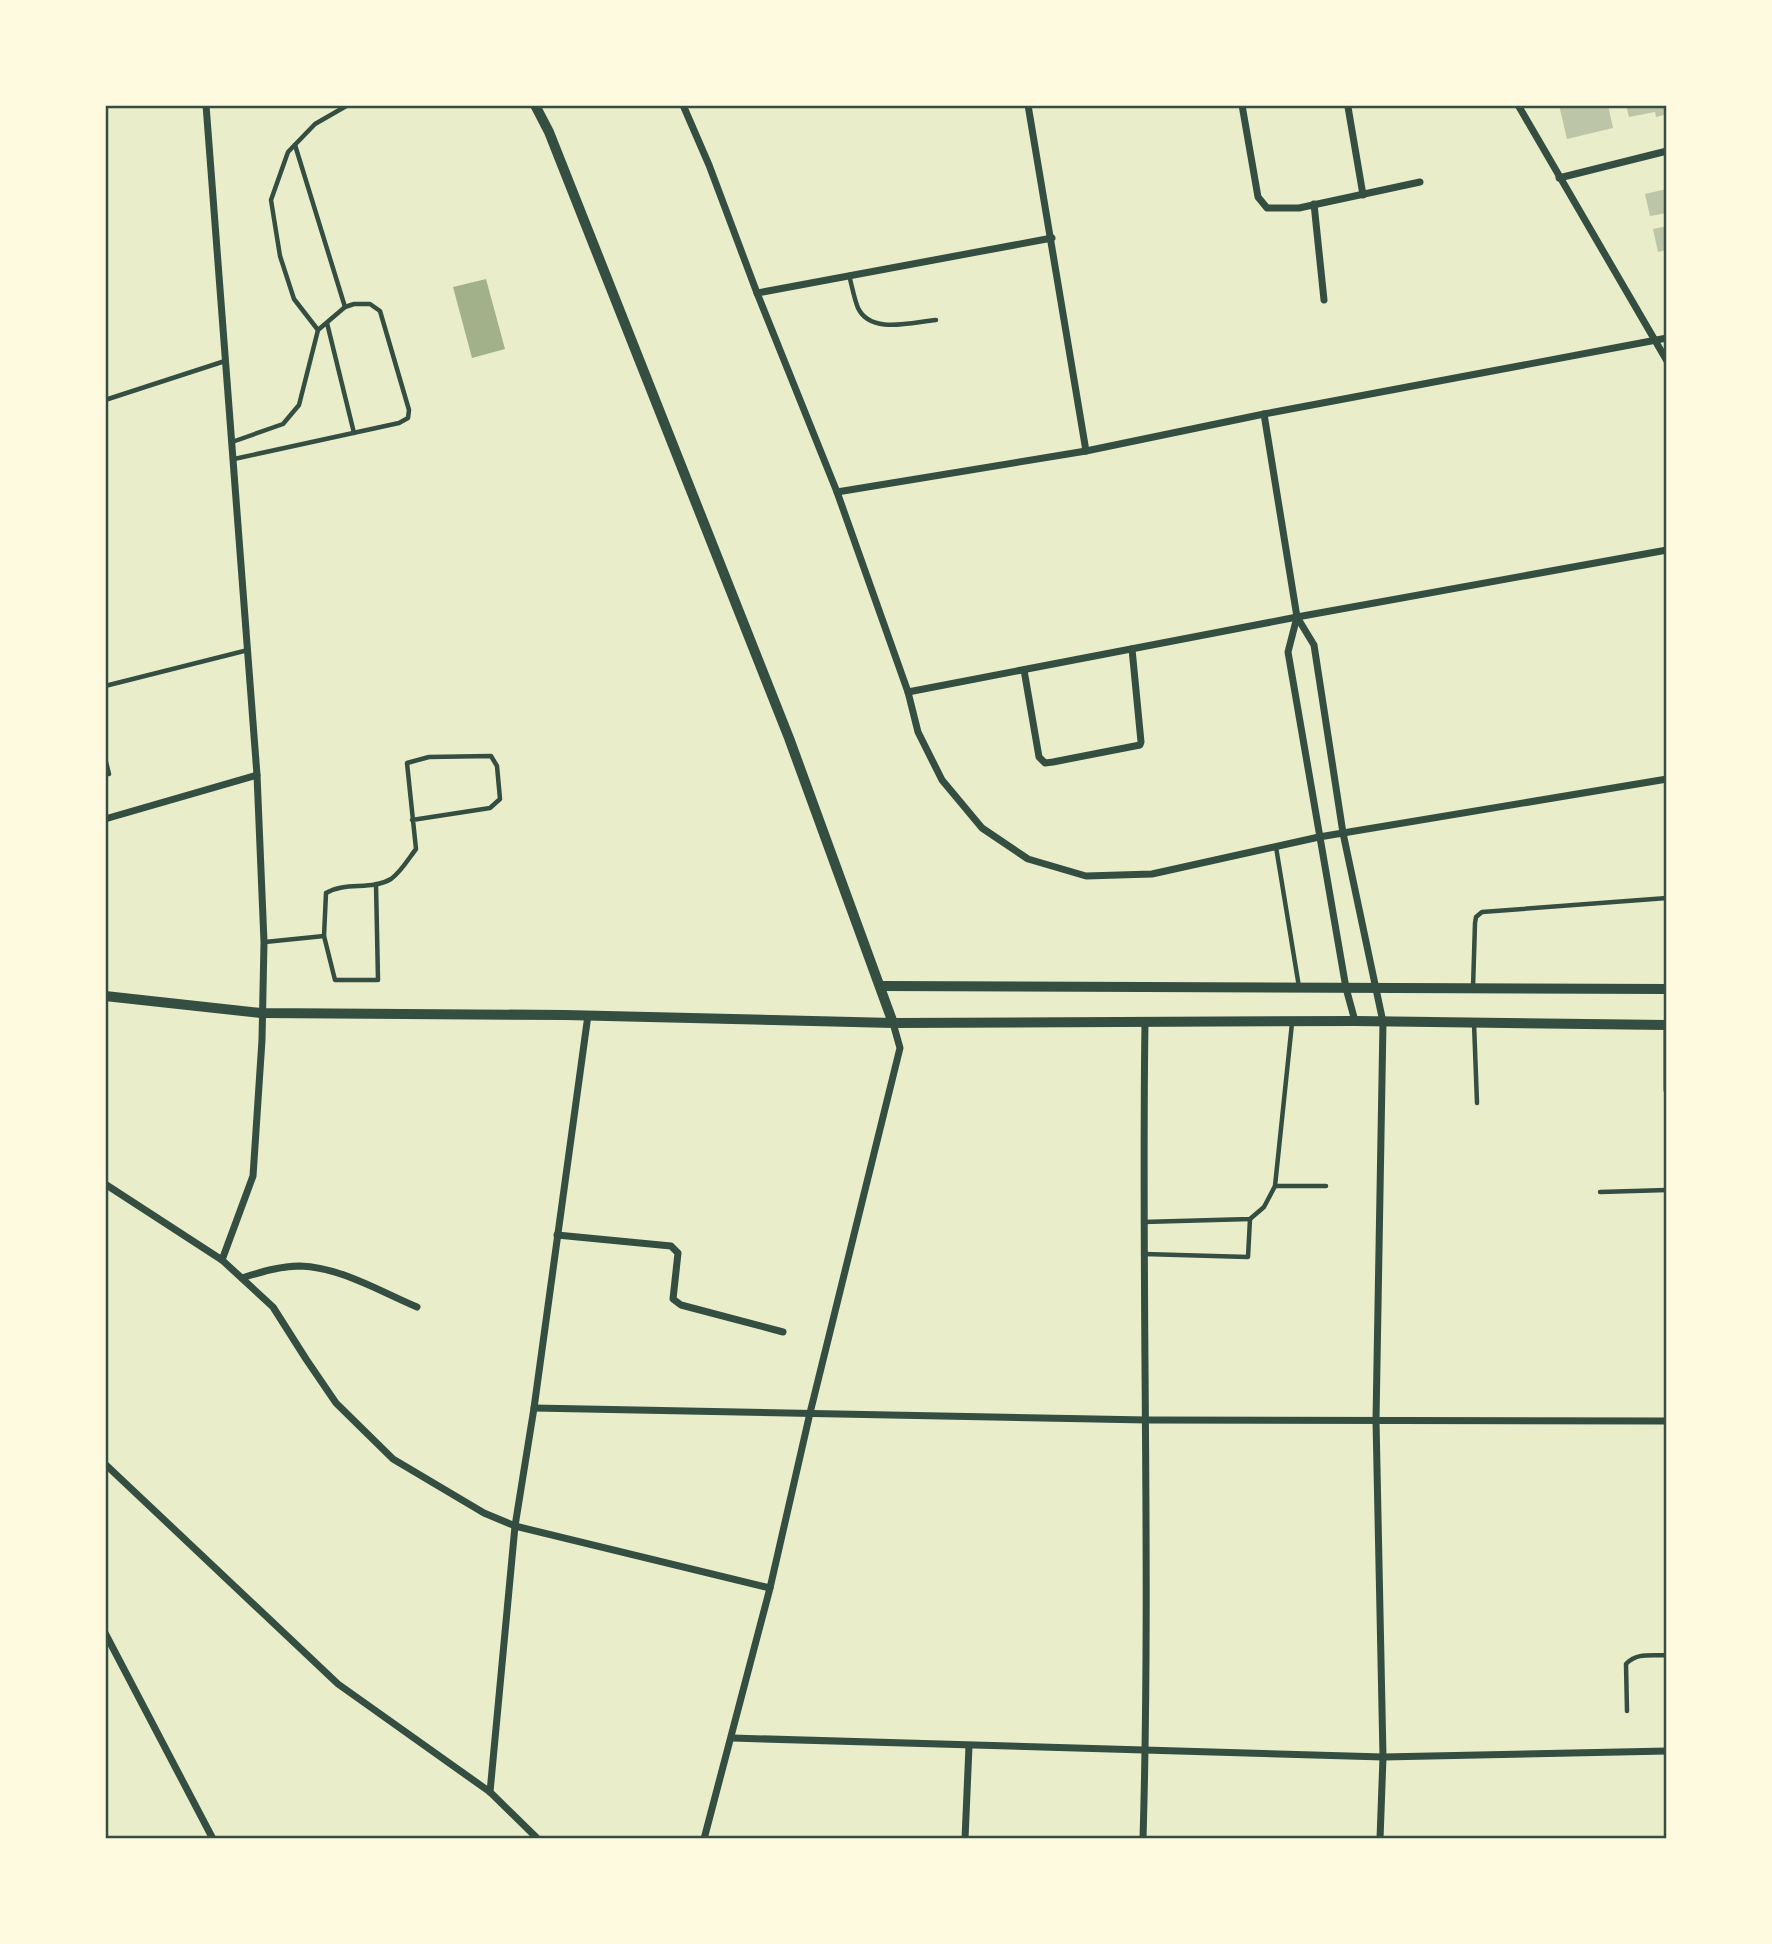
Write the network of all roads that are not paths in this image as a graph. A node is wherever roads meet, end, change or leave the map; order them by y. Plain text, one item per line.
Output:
1 (206, 105) edge
2 (348, 105) edge
3 (535, 105) edge
4 (683, 105) edge
5 (1028, 105) edge
6 (1242, 105) edge
7 (1518, 105) edge
8 (1348, 107) dead end
9 (295, 145) junction
10 (1667, 150) edge
11 (1559, 178) junction
12 (1420, 182) dead end
13 (1363, 195) junction
14 (1314, 204) junction
15 (1052, 238) junction
16 (849, 275) junction
17 (757, 293) junction
18 (1324, 300) dead end
19 (345, 307) junction
20 (936, 320) dead end
21 (327, 323) junction
22 (318, 330) junction
23 (1667, 338) edge
24 (1655, 340) junction
25 (225, 360) junction
26 (1667, 361) edge
27 (105, 400) edge
28 (1264, 414) junction
29 (354, 433) junction
30 (232, 442) junction
31 (1086, 451) junction
32 (233, 459) junction
33 (837, 492) junction
34 (1667, 550) edge
35 (1297, 617) junction
36 (1132, 649) junction
37 (248, 650) junction
38 (1024, 670) junction
39 (105, 686) edge
40 (908, 692) junction
41 (105, 758) edge
42 (109, 774) dead end
43 (257, 775) junction
44 (1667, 779) edge
45 (105, 819) edge
46 (412, 820) junction
47 (1343, 833) junction
48 (1319, 836) junction
49 (1276, 846) junction
50 (376, 884) junction
51 (1667, 898) edge
52 (324, 936) junction
53 (264, 942) junction
54 (881, 986) junction
55 (1300, 988) junction
56 (1346, 988) junction
57 (1376, 988) junction
58 (1473, 989) junction
59 (1667, 989) edge
60 (105, 996) edge
61 (261, 1013) junction
62 (588, 1015) junction
63 (1355, 1021) junction
64 (1145, 1022) junction
65 (1292, 1022) junction
66 (1383, 1022) junction
67 (1474, 1022) junction
68 (893, 1023) junction
69 (1667, 1025) edge
70 (1667, 1090) edge
71 (1477, 1103) dead end
72 (105, 1184) edge
73 (1275, 1186) junction
74 (1326, 1186) dead end
75 (1667, 1190) edge
76 (1600, 1192) dead end
77 (1250, 1219) junction
78 (1142, 1222) junction
79 (557, 1235) junction
80 (1143, 1254) junction
81 (222, 1260) junction
82 (242, 1278) junction
83 (417, 1307) dead end
84 (783, 1332) dead end
85 (534, 1408) junction
86 (810, 1413) junction
87 (1147, 1420) junction
88 (1376, 1420) junction
89 (1667, 1421) edge
90 (105, 1464) edge
91 (515, 1526) junction
92 (770, 1588) junction
93 (105, 1633) edge
94 (108, 1647) edge
95 (1667, 1655) edge
96 (1628, 1711) dead end
97 (732, 1738) junction
98 (969, 1746) junction
99 (1146, 1748) junction
100 (1667, 1751) edge
101 (1383, 1757) junction
102 (490, 1792) junction
103 (213, 1839) edge
104 (538, 1839) edge
105 (704, 1839) edge
106 (965, 1839) edge
107 (1143, 1839) edge
108 (1380, 1839) edge

1 - 25 street
2 - 9 lane
3 - 54 street
4 - 17 street
5 - 15 street
6 - 14 street
7 - 11 street
8 - 13 street
9 - 19 lane
9 - 22 lane
10 - 11 street
11 - 24 street
12 - 13 street
13 - 14 street
14 - 18 street
15 - 16 street
15 - 31 street
16 - 17 street
16 - 20 lane
17 - 33 street
19 - 21 lane
19 - 29 lane
21 - 22 lane
21 - 29 lane
22 - 30 lane
23 - 24 street
24 - 26 street
24 - 28 street
25 - 27 lane
25 - 30 street
28 - 31 street
28 - 35 street
29 - 32 lane
30 - 32 street
31 - 33 street
32 - 37 street
33 - 40 street
34 - 35 street
35 - 36 street
35 - 47 street
35 - 48 street
36 - 38 street
36 - 38 street
37 - 39 lane
37 - 43 street
38 - 40 street
40 - 49 street
41 - 42 lane
43 - 45 street
43 - 53 street
44 - 47 street
46 - 46 lane
46 - 50 lane
47 - 48 street
47 - 57 street
48 - 49 street
48 - 56 street
49 - 55 lane
50 - 52 lane
50 - 52 lane
51 - 58 lane
52 - 53 lane
53 - 61 street
54 - 55 street
54 - 68 street
55 - 56 street
56 - 57 street
56 - 63 street
57 - 58 street
57 - 66 street
58 - 59 street
60 - 61 street
61 - 62 street
61 - 81 street
62 - 68 street
62 - 79 street
63 - 65 street
63 - 66 street
64 - 65 street
64 - 68 street
64 - 78 street
65 - 73 lane
66 - 67 street
66 - 88 street
67 - 69 street
67 - 71 lane
68 - 86 street
69 - 70 street
72 - 81 street
73 - 74 lane
73 - 77 lane
75 - 76 lane
77 - 78 lane
77 - 80 lane
78 - 80 street
79 - 84 street
79 - 85 street
80 - 87 street
81 - 82 street
82 - 83 street
82 - 91 street
85 - 86 street
85 - 91 street
86 - 87 street
86 - 92 street
87 - 88 street
87 - 99 street
88 - 89 street
88 - 101 street
90 - 102 street
91 - 92 street
91 - 102 street
92 - 97 street
93 - 94 street
94 - 103 street
95 - 96 lane
97 - 98 street
97 - 105 street
98 - 99 street
98 - 106 street
99 - 101 street
99 - 107 street
100 - 101 street
101 - 108 street
102 - 104 street

